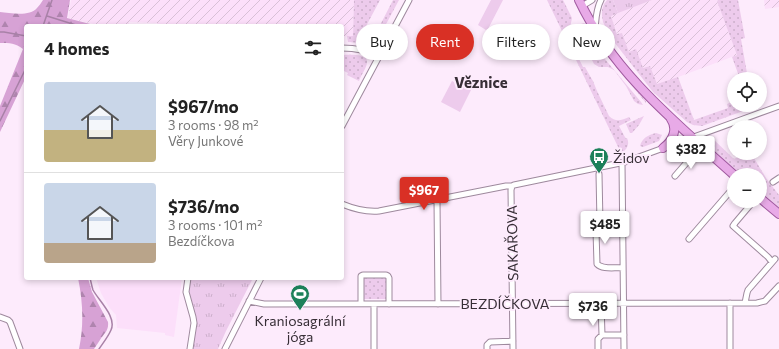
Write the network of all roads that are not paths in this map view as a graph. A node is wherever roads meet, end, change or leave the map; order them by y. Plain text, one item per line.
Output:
1 (410, 0) edge
2 (592, 0) edge
3 (601, 0) edge
4 (580, 3) edge
5 (397, 24) edge
6 (592, 24) edge
7 (596, 24) edge
8 (344, 48) edge
9 (356, 49) edge
10 (615, 57) edge
11 (378, 60) edge
12 (779, 106) edge
13 (668, 115) junction
14 (344, 122) edge
15 (691, 137) junction
16 (663, 148) junction
17 (695, 153) dead end
18 (622, 163) junction
19 (727, 169) edge
20 (599, 174) dead end
21 (675, 176) dead end
22 (779, 178) edge
23 (772, 182) dead end
24 (512, 186) junction
25 (727, 196) edge
26 (437, 200) junction
27 (767, 204) edge
28 (344, 205) edge
29 (748, 208) edge
30 (779, 214) edge
31 (623, 222) junction
32 (600, 223) junction
33 (689, 238) dead end
34 (623, 268) junction
35 (188, 280) edge
36 (260, 280) edge
37 (779, 286) edge
38 (249, 301) junction
39 (601, 303) junction
40 (624, 303) junction
41 (730, 303) junction
42 (745, 303) junction
43 (361, 304) junction
44 (374, 304) junction
45 (389, 304) junction
46 (438, 304) junction
47 (513, 304) junction
48 (0, 317) edge
49 (602, 335) junction
50 (624, 335) junction
51 (513, 341) junction
52 (20, 349) edge
53 (190, 349) edge
54 (225, 349) edge
55 (374, 349) edge
56 (487, 349) edge
57 (513, 349) edge
58 (598, 349) edge
59 (624, 349) edge
60 (730, 349) edge

1 - 5 street
2 - 4 street
3 - 7 street
4 - 6 main road
8 - 9 street
10 - 13 main road
11 - 14 street
12 - 15 street
13 - 15 main road
13 - 16 main road
15 - 16 street
15 - 19 main road
16 - 18 street
17 - 21 street
18 - 24 street
18 - 31 street
20 - 32 street
22 - 23 street
24 - 26 street
24 - 47 street, SAKAŘOVA
25 - 33 street
26 - 28 street
26 - 46 street
27 - 30 main road
29 - 42 street
31 - 32 street
31 - 34 street
32 - 34 street
34 - 40 street
35 - 53 street
36 - 38 street
37 - 42 street, BEZDÍČKOVA
38 - 43 street, BEZDÍČKOVA
38 - 54 street
39 - 40 street, BEZDÍČKOVA
39 - 47 street, BEZDÍČKOVA
39 - 49 street
40 - 41 street, BEZDÍČKOVA
40 - 50 street
41 - 42 street, BEZDÍČKOVA
41 - 60 street
43 - 44 street, BEZDÍČKOVA
43 - 45 street
44 - 45 street, BEZDÍČKOVA
44 - 55 street
45 - 46 street, BEZDÍČKOVA
46 - 47 street, BEZDÍČKOVA
47 - 51 street, SAKAŘOVA
48 - 52 street
49 - 50 street
49 - 58 street
50 - 59 street
51 - 56 street
51 - 57 street, SAKAŘOVA

